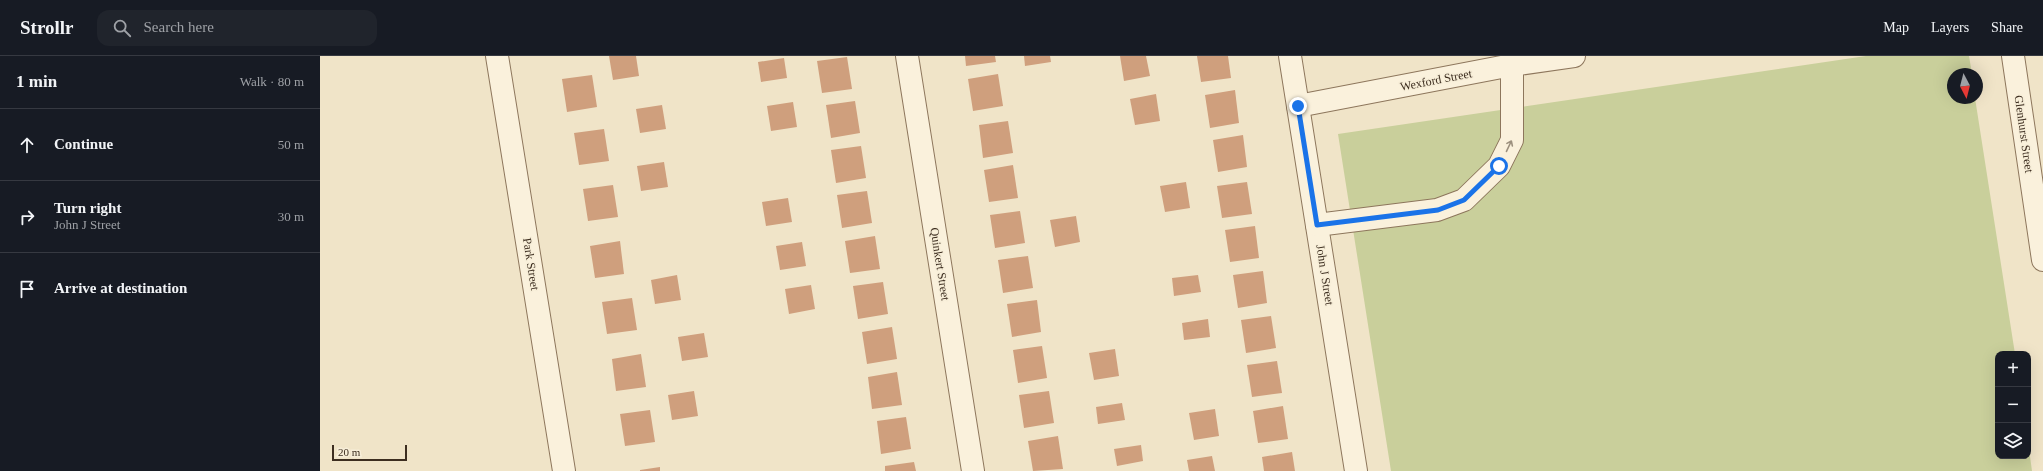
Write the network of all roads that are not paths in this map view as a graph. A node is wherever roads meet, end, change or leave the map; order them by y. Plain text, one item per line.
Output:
1 (498, 56) edge
2 (907, 56) edge
3 (1290, 56) edge
4 (1574, 56) edge
5 (2013, 56) edge
6 (1512, 65) junction
7 (1298, 106) junction
8 (1317, 225) junction
9 (2043, 260) edge
10 (564, 471) edge
11 (973, 471) edge
12 (1356, 471) edge

1 - 10 street, Park Street
2 - 11 street, Quinkert Street
3 - 7 street, John J Street
4 - 6 street, Wexford Street
5 - 9 street, Glenhurst Street
6 - 7 street, Wexford Street
8 -> 6 street
7 - 8 street, John J Street
8 - 12 street, John J Street

